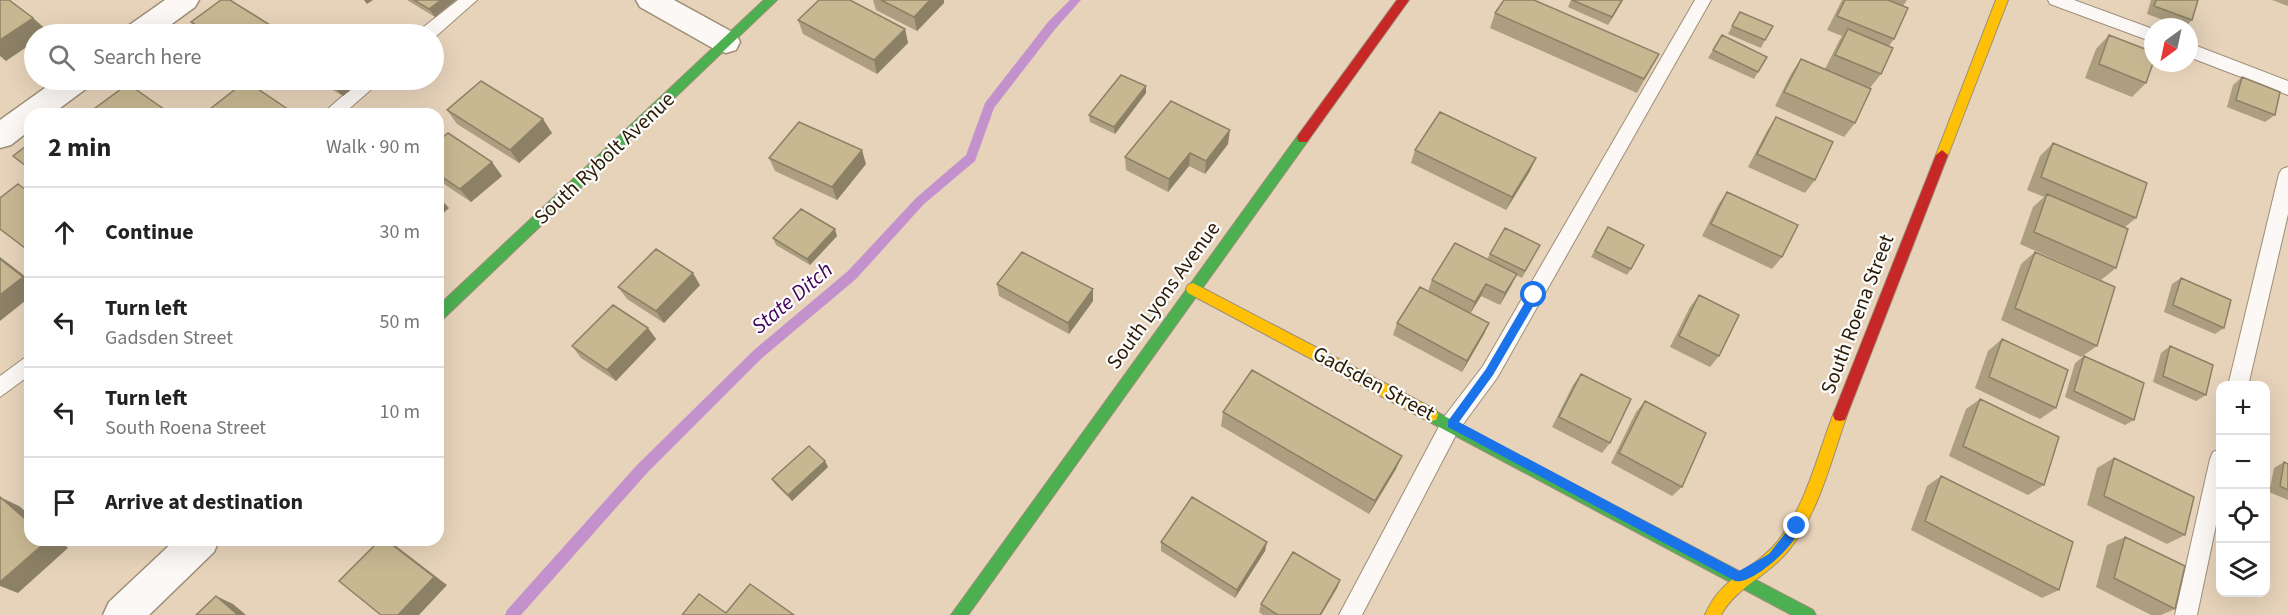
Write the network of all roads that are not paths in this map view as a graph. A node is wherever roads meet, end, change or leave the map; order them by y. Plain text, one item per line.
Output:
1 (185, 0) edge
2 (469, 0) edge
3 (650, 0) edge
4 (771, 0) edge
5 (1403, 0) edge
6 (1703, 0) edge
7 (2002, 0) edge
8 (2056, 0) edge
9 (152, 24) edge
10 (439, 24) edge
11 (2144, 33) edge
12 (726, 42) junction
13 (2198, 53) edge
14 (2288, 88) edge
15 (63, 90) edge
16 (361, 90) edge
17 (38, 108) edge
18 (338, 108) edge
19 (24, 118) edge
20 (0, 136) edge
21 (2288, 174) edge
22 (1193, 289) junction
23 (444, 309) edge
24 (24, 368) edge
25 (2239, 381) edge
26 (0, 388) edge
27 (1451, 424) junction
28 (2216, 477) edge
29 (195, 546) edge
30 (1739, 577) junction
31 (122, 615) edge
32 (959, 615) edge
33 (1350, 615) edge
34 (1713, 615) edge
35 (1808, 615) edge
36 (2186, 615) edge

1 - 9 street
2 - 10 lane
3 - 12 street
4 - 12 street, South Rybolt Avenue
5 - 22 street, South Lyons Avenue
6 - 27 lane
7 - 30 street, South Roena Street
8 - 11 lane
12 - 23 street, South Rybolt Avenue
13 - 14 lane
15 - 17 street
16 - 18 lane
19 - 20 street
21 - 25 lane
22 - 27 street, Gadsden Street
22 - 32 street, South Lyons Avenue
24 - 26 lane
27 - 30 street, Gadsden Street
27 - 33 lane
28 - 36 lane
29 - 31 street
30 - 34 street, South Roena Street
30 - 35 street, Gadsden Street

